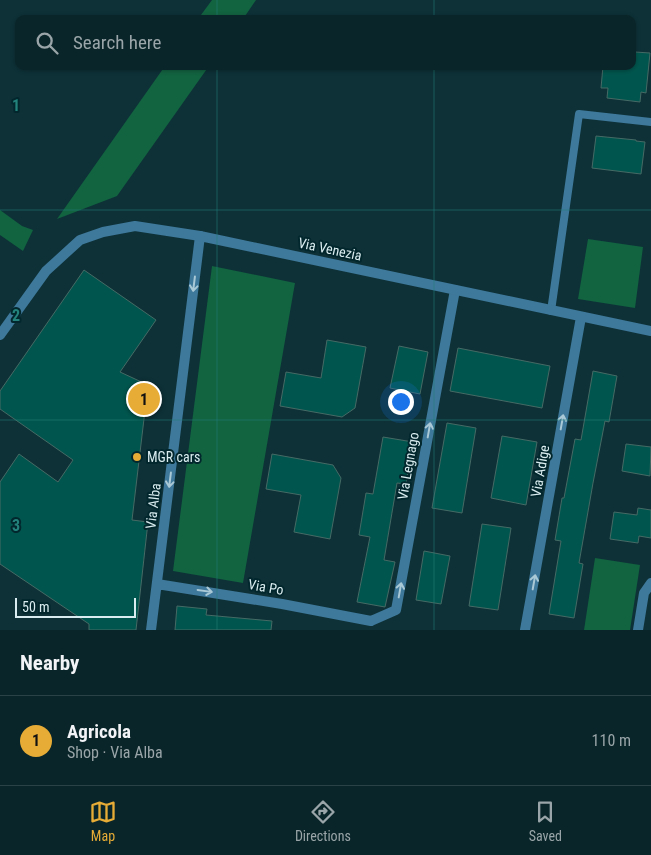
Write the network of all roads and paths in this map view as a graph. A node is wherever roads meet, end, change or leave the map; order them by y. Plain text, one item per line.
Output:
1 (651, 122) edge
2 (200, 236) junction
3 (455, 290) junction
4 (550, 311) junction
5 (581, 318) junction
6 (651, 331) edge
7 (0, 335) edge
8 (650, 583) edge
9 (157, 584) junction
10 (370, 625) edge
11 (151, 630) edge
12 (525, 630) edge
13 (638, 630) edge

1 - 4 lane
2 - 3 street, Via Venezia
2 - 7 street, Via Venezia
2 -> 9 street, Via Alba
3 - 4 street, Via Venezia
10 -> 3 street, Via Legnago
4 - 5 street, Via Venezia
5 - 6 street, Via Venezia
12 -> 5 street, Via Adige
8 - 13 street
9 -> 10 street, Via Po
9 - 11 street, Via Alba

